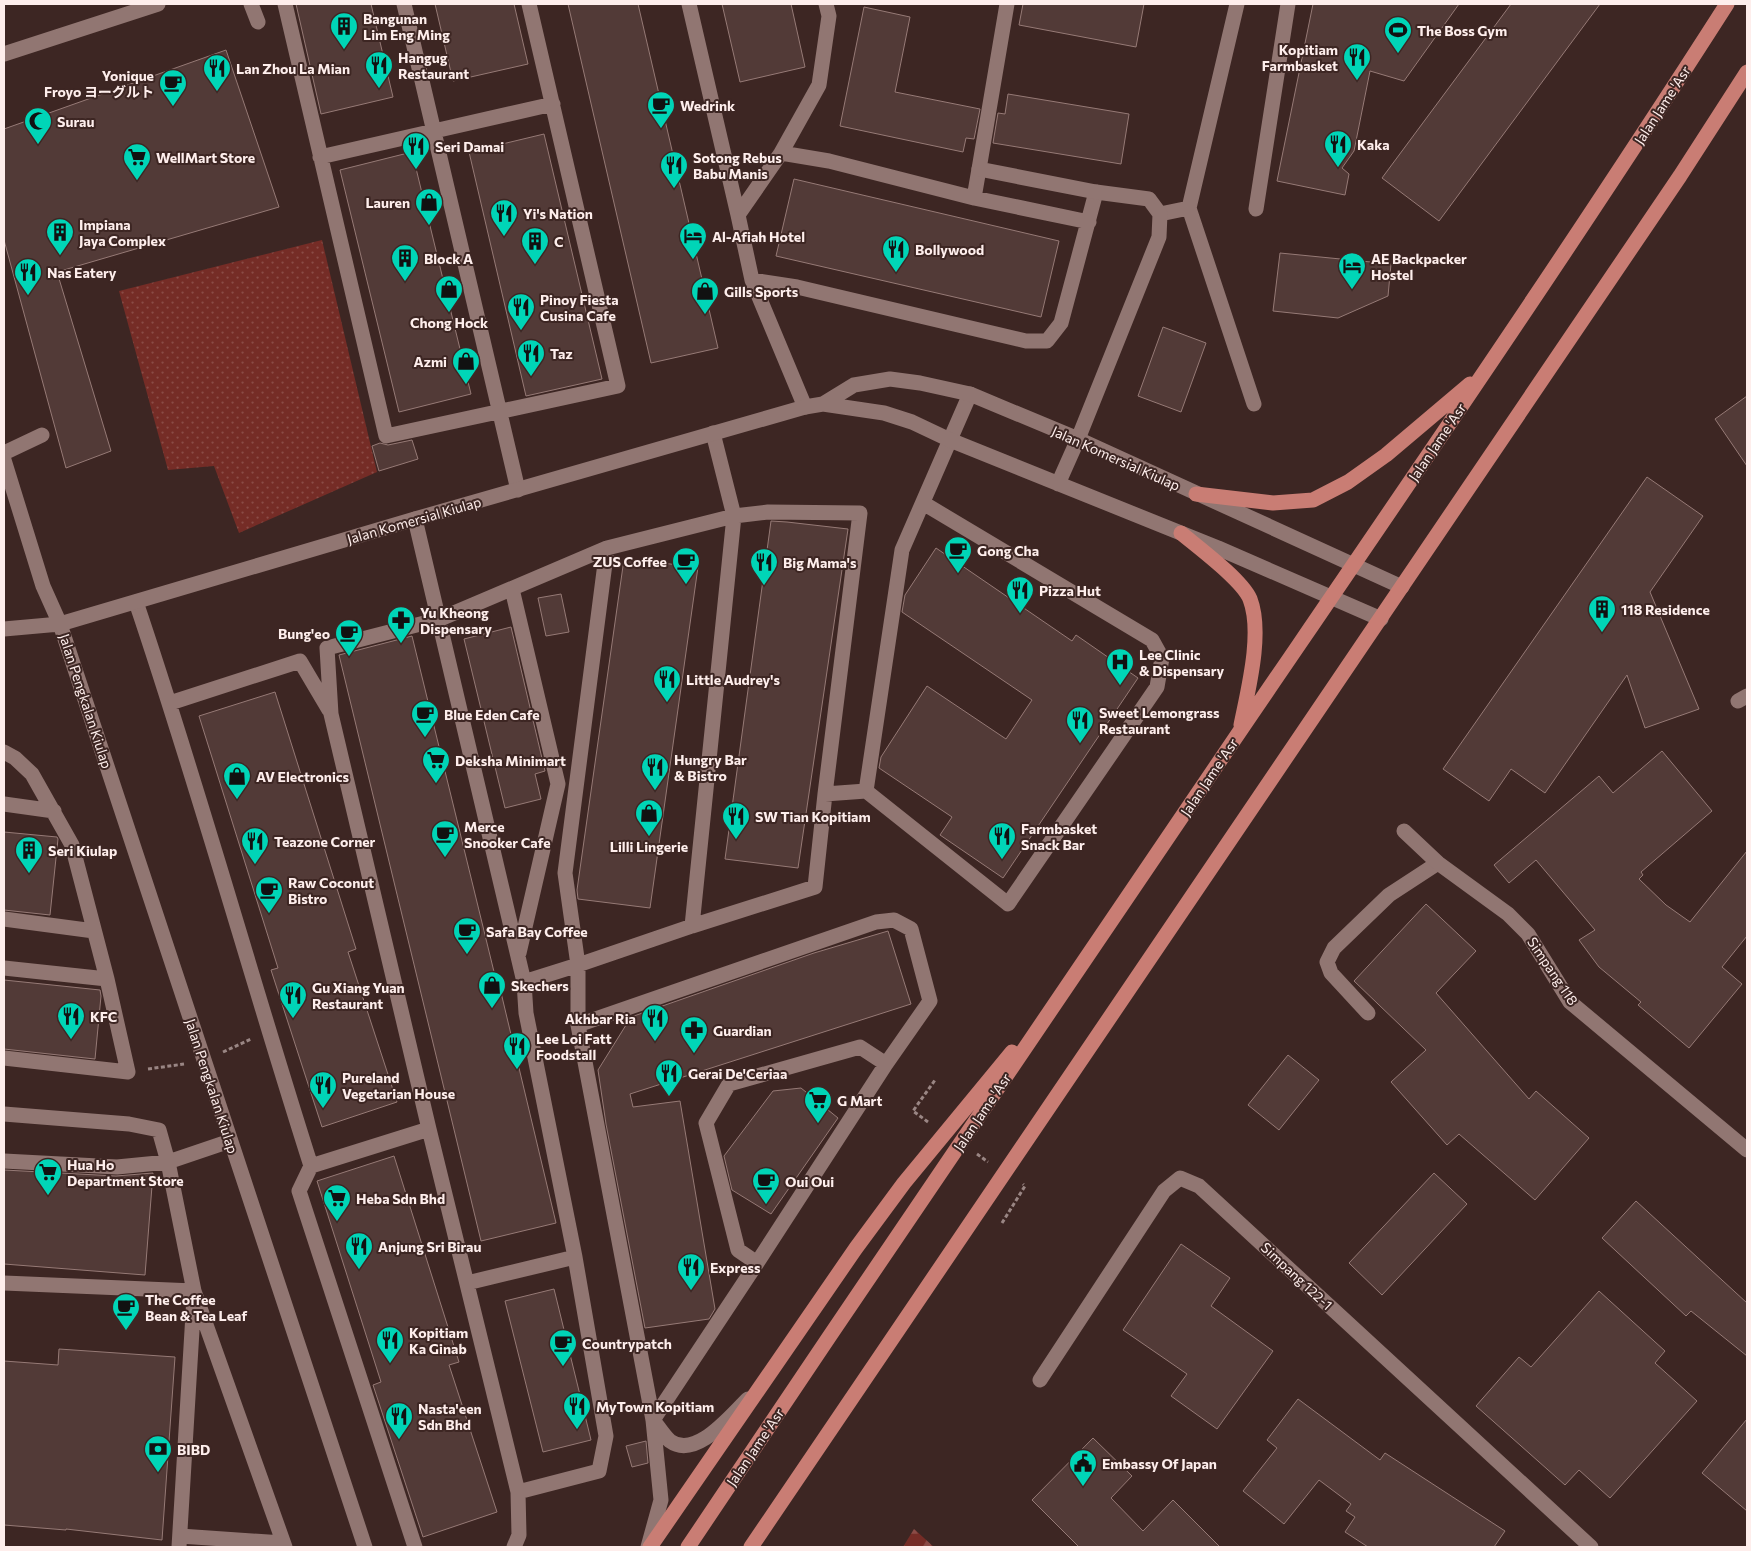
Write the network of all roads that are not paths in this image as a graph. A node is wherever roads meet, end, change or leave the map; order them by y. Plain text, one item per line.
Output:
1 (158, 4) edge
2 (251, 4) edge
3 (285, 4) edge
4 (404, 4) edge
5 (529, 4) edge
6 (689, 4) edge
7 (826, 4) edge
8 (1006, 4) edge
9 (1237, 4) edge
10 (1288, 4) edge
11 (1727, 4) edge
12 (258, 22) dead end
13 (4, 54) edge
14 (1747, 72) edge
15 (553, 104) junction
16 (435, 131) junction
17 (781, 153) junction
18 (320, 157) junction
19 (979, 169) junction
20 (1096, 192) junction
21 (974, 198) junction
22 (1189, 208) junction
23 (1256, 209) dead end
24 (1160, 214) junction
25 (738, 215) junction
26 (1089, 222) junction
27 (752, 280) junction
28 (1484, 372) junction
29 (970, 394) junction
30 (823, 404) junction
31 (1254, 404) dead end
32 (805, 407) junction
33 (500, 412) junction
34 (713, 433) junction
35 (42, 435) dead end
36 (950, 440) junction
37 (1078, 440) junction
38 (4, 453) edge
39 (4, 460) edge
40 (1058, 484) junction
41 (518, 490) junction
42 (1196, 494) junction
43 (923, 503) junction
44 (734, 516) junction
45 (415, 519) junction
46 (1181, 533) junction
47 (607, 548) junction
48 (1354, 564) junction
49 (1402, 586) junction
50 (512, 589) junction
51 (1332, 598) junction
52 (136, 602) junction
53 (440, 619) junction
54 (1381, 619) junction
55 (60, 624) junction
56 (4, 629) edge
57 (170, 703) junction
58 (331, 714) junction
59 (1240, 731) junction
60 (4, 752) edge
61 (866, 792) junction
62 (824, 794) junction
63 (4, 804) edge
64 (54, 811) junction
65 (1404, 831) dead end
66 (1438, 863) junction
67 (4, 919) edge
68 (692, 926) junction
69 (94, 930) junction
70 (518, 957) junction
71 (578, 965) junction
72 (4, 968) edge
73 (107, 978) junction
74 (1073, 978) junction
75 (524, 982) junction
76 (1368, 1013) dead end
77 (578, 1025) junction
78 (4, 1058) edge
79 (886, 1064) junction
80 (4, 1114) edge
81 (430, 1129) junction
82 (230, 1141) junction
83 (1747, 1150) edge
84 (4, 1160) edge
85 (168, 1162) junction
86 (311, 1166) junction
87 (575, 1257) junction
88 (757, 1263) junction
89 (4, 1283) edge
90 (467, 1283) junction
91 (194, 1291) junction
92 (1040, 1380) dead end
93 (758, 1389) junction
94 (653, 1420) junction
95 (518, 1492) junction
96 (180, 1541) edge
97 (284, 1545) edge
98 (365, 1547) edge
99 (415, 1547) edge
100 (514, 1547) edge
101 (649, 1547) edge
102 (688, 1547) edge
103 (751, 1547) edge
104 (1591, 1547) edge

1 - 13 street
2 - 12 street
3 - 18 street
4 - 16 street
5 - 15 street
6 - 25 street
7 - 17 street
8 - 19 street
9 - 22 street
10 - 23 street
11 - 28 main road, Jalan Jame 'Asr
14 - 49 main road
15 - 16 street
15 - 33 street
16 - 18 street
16 - 33 street
17 - 21 street
17 - 25 street
18 - 33 street
19 - 20 street
19 - 21 street
20 - 24 street
20 - 26 street
21 - 26 street
22 - 24 street
22 - 31 street
24 - 37 street
25 - 27 street
26 - 27 street
27 - 32 street
28 - 42 main road
28 - 48 main road, Jalan Jame 'Asr
29 - 30 street, Jalan Komersial Kiulap
29 - 36 street
29 - 37 street, Jalan Komersial Kiulap
30 - 32 street, Jalan Komersial Kiulap
30 - 36 street, Jalan Komersial Kiulap
32 - 34 street, Jalan Komersial Kiulap
33 - 41 street
34 - 41 street, Jalan Komersial Kiulap
34 - 44 street
35 - 38 street
36 - 40 street, Jalan Komersial Kiulap
36 - 43 street
37 - 40 street
37 - 42 street, Jalan Komersial Kiulap
39 - 55 street, Jalan Pengkalan Kiulap
40 - 46 street, Jalan Komersial Kiulap
41 - 45 street, Jalan Komersial Kiulap
42 - 48 street, Jalan Komersial Kiulap
43 - 61 street
43 - 61 street
44 - 47 street
44 - 62 street
44 - 68 street
45 - 52 street, Jalan Komersial Kiulap
45 - 53 street
46 - 51 street, Jalan Komersial Kiulap
46 - 59 main road
47 - 50 street
47 - 71 street
48 - 49 street, Jalan Komersial Kiulap
48 - 51 main road, Jalan Jame 'Asr
49 - 54 main road
50 - 53 street
50 - 70 street
51 - 54 street, Jalan Komersial Kiulap
51 - 59 main road, Jalan Jame 'Asr
52 - 55 street, Jalan Komersial Kiulap
52 - 57 street
53 - 58 street
53 - 70 street
54 - 103 main road
55 - 56 street, Jalan Komersial Kiulap
55 - 82 street, Jalan Pengkalan Kiulap
57 - 58 street
57 - 86 street
58 - 81 street
59 - 74 main road, Jalan Jame 'Asr
60 - 64 street
61 - 62 street
62 - 68 street
63 - 64 street
64 - 69 street
65 - 66 street, Simpang 118
66 - 76 street
66 - 83 street, Simpang 118
67 - 69 street
68 - 71 street
69 - 73 street
70 - 75 street
71 - 75 street
71 - 77 street
72 - 73 street
73 - 78 street
74 - 93 main road
74 - 102 main road, Jalan Jame 'Asr
75 - 87 street
77 - 79 street
77 - 94 street
79 - 88 street
79 - 88 street
80 - 85 street
81 - 86 street
81 - 90 street
82 - 85 street
82 - 98 street, Jalan Pengkalan Kiulap
84 - 85 street
85 - 91 street
86 - 99 street
87 - 90 street
87 - 95 street
88 - 94 street
89 - 91 street
90 - 95 street
91 - 96 street
91 - 97 street
92 - 104 street, Simpang 122-1
93 - 94 street
93 - 101 main road
94 - 101 street
95 - 100 street
96 - 97 street

